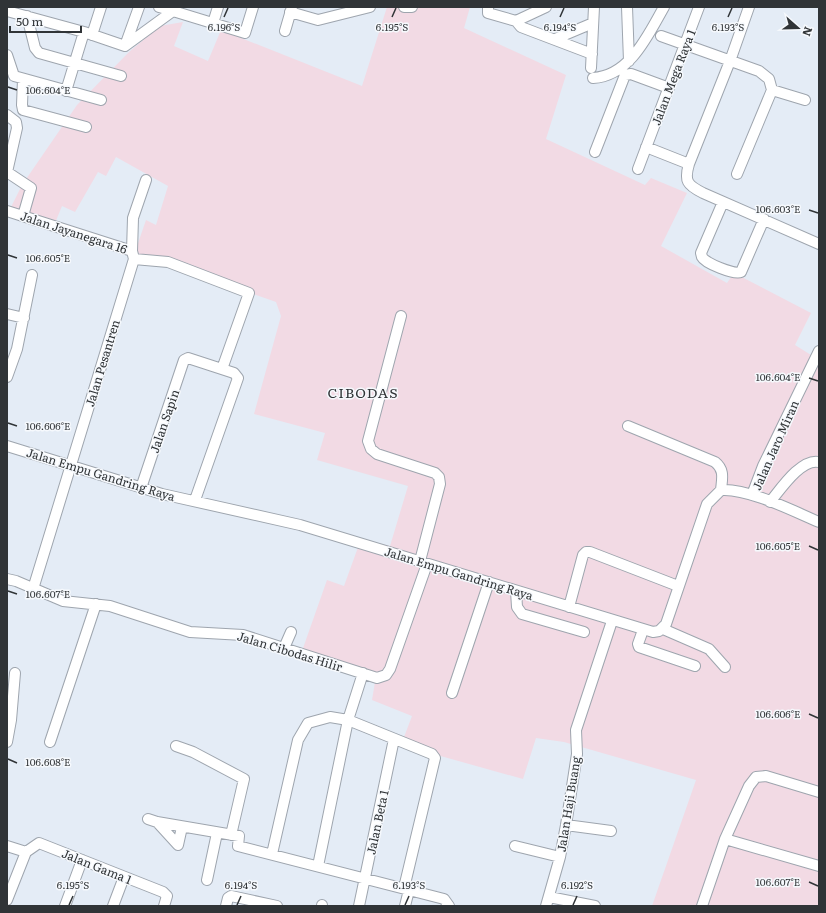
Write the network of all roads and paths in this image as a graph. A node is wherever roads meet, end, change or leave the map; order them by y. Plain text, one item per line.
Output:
1 (101, 7) edge
2 (139, 7) edge
3 (159, 7) edge
4 (218, 7) edge
5 (253, 7) edge
6 (370, 7) edge
7 (404, 7) edge
8 (412, 7) edge
9 (488, 7) edge
10 (546, 7) edge
11 (594, 7) edge
12 (627, 7) edge
13 (664, 7) edge
14 (699, 7) edge
15 (749, 7) edge
16 (291, 10) edge
17 (7, 11) edge
18 (173, 11) junction
19 (27, 16) junction
20 (516, 21) junction
21 (213, 23) junction
22 (594, 23) junction
23 (285, 31) dead end
24 (88, 34) junction
25 (661, 36) dead end
26 (554, 39) junction
27 (685, 45) junction
28 (126, 46) junction
29 (592, 54) junction
30 (7, 55) edge
31 (629, 61) junction
32 (730, 61) junction
33 (74, 63) junction
34 (121, 76) dead end
35 (23, 79) junction
36 (669, 88) junction
37 (772, 90) junction
38 (66, 91) junction
39 (102, 100) dead end
40 (805, 100) dead end
41 (7, 115) edge
42 (86, 127) dead end
43 (646, 147) junction
44 (595, 152) dead end
45 (689, 164) junction
46 (638, 169) dead end
47 (7, 172) edge
48 (736, 174) dead end
49 (146, 180) dead end
50 (723, 202) junction
51 (7, 211) edge
52 (23, 216) junction
53 (764, 219) junction
54 (819, 244) edge
55 (133, 255) junction
56 (32, 276) dead end
57 (7, 314) edge
58 (401, 316) dead end
59 (24, 318) junction
60 (819, 351) edge
61 (222, 369) junction
62 (7, 377) edge
63 (628, 426) dead end
64 (7, 446) edge
65 (819, 462) edge
66 (70, 466) junction
67 (141, 488) junction
68 (721, 490) junction
69 (752, 496) junction
70 (195, 500) junction
71 (770, 502) junction
72 (819, 522) edge
73 (424, 563) junction
74 (7, 579) edge
75 (489, 582) junction
76 (678, 586) junction
77 (33, 589) junction
78 (516, 591) junction
79 (96, 604) junction
80 (569, 607) junction
81 (612, 620) junction
82 (663, 629) junction
83 (643, 630) junction
84 (291, 632) dead end
85 (584, 632) dead end
86 (284, 648) junction
87 (695, 666) dead end
88 (725, 667) dead end
89 (15, 673) dead end
90 (363, 673) junction
91 (452, 693) dead end
92 (348, 720) junction
93 (394, 739) junction
94 (7, 742) edge
95 (50, 742) dead end
96 (176, 746) dead end
97 (819, 792) edge
98 (566, 825) junction
99 (182, 826) junction
100 (611, 831) dead end
101 (217, 833) junction
102 (232, 835) junction
103 (725, 839) junction
104 (514, 846) dead end
105 (10, 847) edge
106 (26, 852) junction
107 (272, 854) junction
108 (560, 857) junction
109 (82, 860) junction
110 (318, 866) junction
111 (819, 866) edge
112 (124, 877) junction
113 (365, 878) junction
114 (207, 880) dead end
115 (406, 889) junction
116 (7, 900) edge
117 (228, 901) edge
118 (548, 901) edge
119 (166, 902) edge
120 (65, 906) edge
121 (113, 906) edge
122 (277, 906) edge
123 (359, 906) edge
124 (405, 906) edge
125 (449, 906) edge
126 (595, 906) edge
127 (702, 906) edge

1 - 24 street
2 - 28 street
3 - 18 street
4 - 21 street
5 - 21 street
6 - 16 street
7 - 8 street
9 - 20 street
10 - 20 street
11 - 22 street
12 - 31 street
13 - 31 street
14 - 27 street, Jalan Mega Raya 1
15 - 32 street
16 - 23 street
17 - 19 street
18 - 21 street
18 - 28 street
19 - 24 street
19 - 33 street
20 - 26 street
22 - 26 street
22 - 29 street
24 - 28 street
24 - 33 street
25 - 27 street
26 - 29 street
27 - 32 street
27 - 36 street, Jalan Mega Raya 1
29 - 31 street
30 - 35 street
32 - 37 street
32 - 45 street
33 - 34 street
33 - 38 street
35 - 38 street
35 - 42 street
36 - 43 street, Jalan Mega Raya 1
36 - 44 street
37 - 40 street
37 - 48 street
38 - 39 street
41 - 47 street
43 - 45 street
43 - 46 street, Jalan Mega Raya 1
45 - 50 street
47 - 52 street
49 - 55 street, Jalan Pesantren
50 - 53 street
50 - 53 street
51 - 52 street, Jalan Jayanegara 16
52 - 55 street, Jalan Jayanegara 16
53 - 54 street
55 - 61 street, Jalan Jayanegara 16
55 - 66 street, Jalan Pesantren
56 - 59 street
57 - 59 street
58 - 73 street
59 - 62 street
60 - 69 street, Jalan Jaro Miran
61 - 67 street, Jalan Sapin
61 - 70 street
63 - 68 street
64 - 66 street, Jalan Empu Gandring Raya
65 - 71 street
66 - 67 street, Jalan Empu Gandring Raya
66 - 77 street
67 - 70 street, Jalan Empu Gandring Raya
68 - 69 street
68 - 76 street
69 - 71 street
70 - 73 street, Jalan Empu Gandring Raya
71 - 72 street
73 - 75 street, Jalan Empu Gandring Raya
73 - 90 street, Jalan Cibodas Hilir
74 - 77 street, Jalan Cibodas Hilir
75 - 78 street, Jalan Empu Gandring Raya
75 - 91 street
76 - 80 street
76 - 82 street
77 - 79 street, Jalan Cibodas Hilir
78 - 80 street, Jalan Empu Gandring Raya
78 - 85 street
79 - 86 street, Jalan Cibodas Hilir
79 - 95 street
80 - 81 street, Jalan Empu Gandring Raya
81 - 83 street, Jalan Empu Gandring Raya
81 - 98 street, Jalan Haji Buang
82 - 83 street, Jalan Empu Gandring Raya
82 - 88 street
83 - 87 street
84 - 86 street
86 - 90 street, Jalan Cibodas Hilir
89 - 94 street
90 - 92 street
92 - 93 street
92 - 107 street
92 - 110 street
93 - 113 street, Jalan Beta 1
93 - 115 street
96 - 102 street
97 - 103 street
98 - 100 street
98 - 108 street, Jalan Haji Buang
99 - 99 street
99 - 101 street
101 - 102 street
101 - 114 street
102 - 107 street
103 - 111 street
103 - 127 street
104 - 108 street
105 - 106 street
106 - 109 street, Jalan Gama 1
106 - 116 street
107 - 110 street
108 - 118 street, Jalan Haji Buang
109 - 112 street, Jalan Gama 1
109 - 120 street
110 - 113 street
112 - 119 street, Jalan Gama 1
112 - 121 street
113 - 115 street
113 - 123 street, Jalan Beta 1
115 - 124 street
115 - 125 street
117 - 122 street
118 - 126 street

